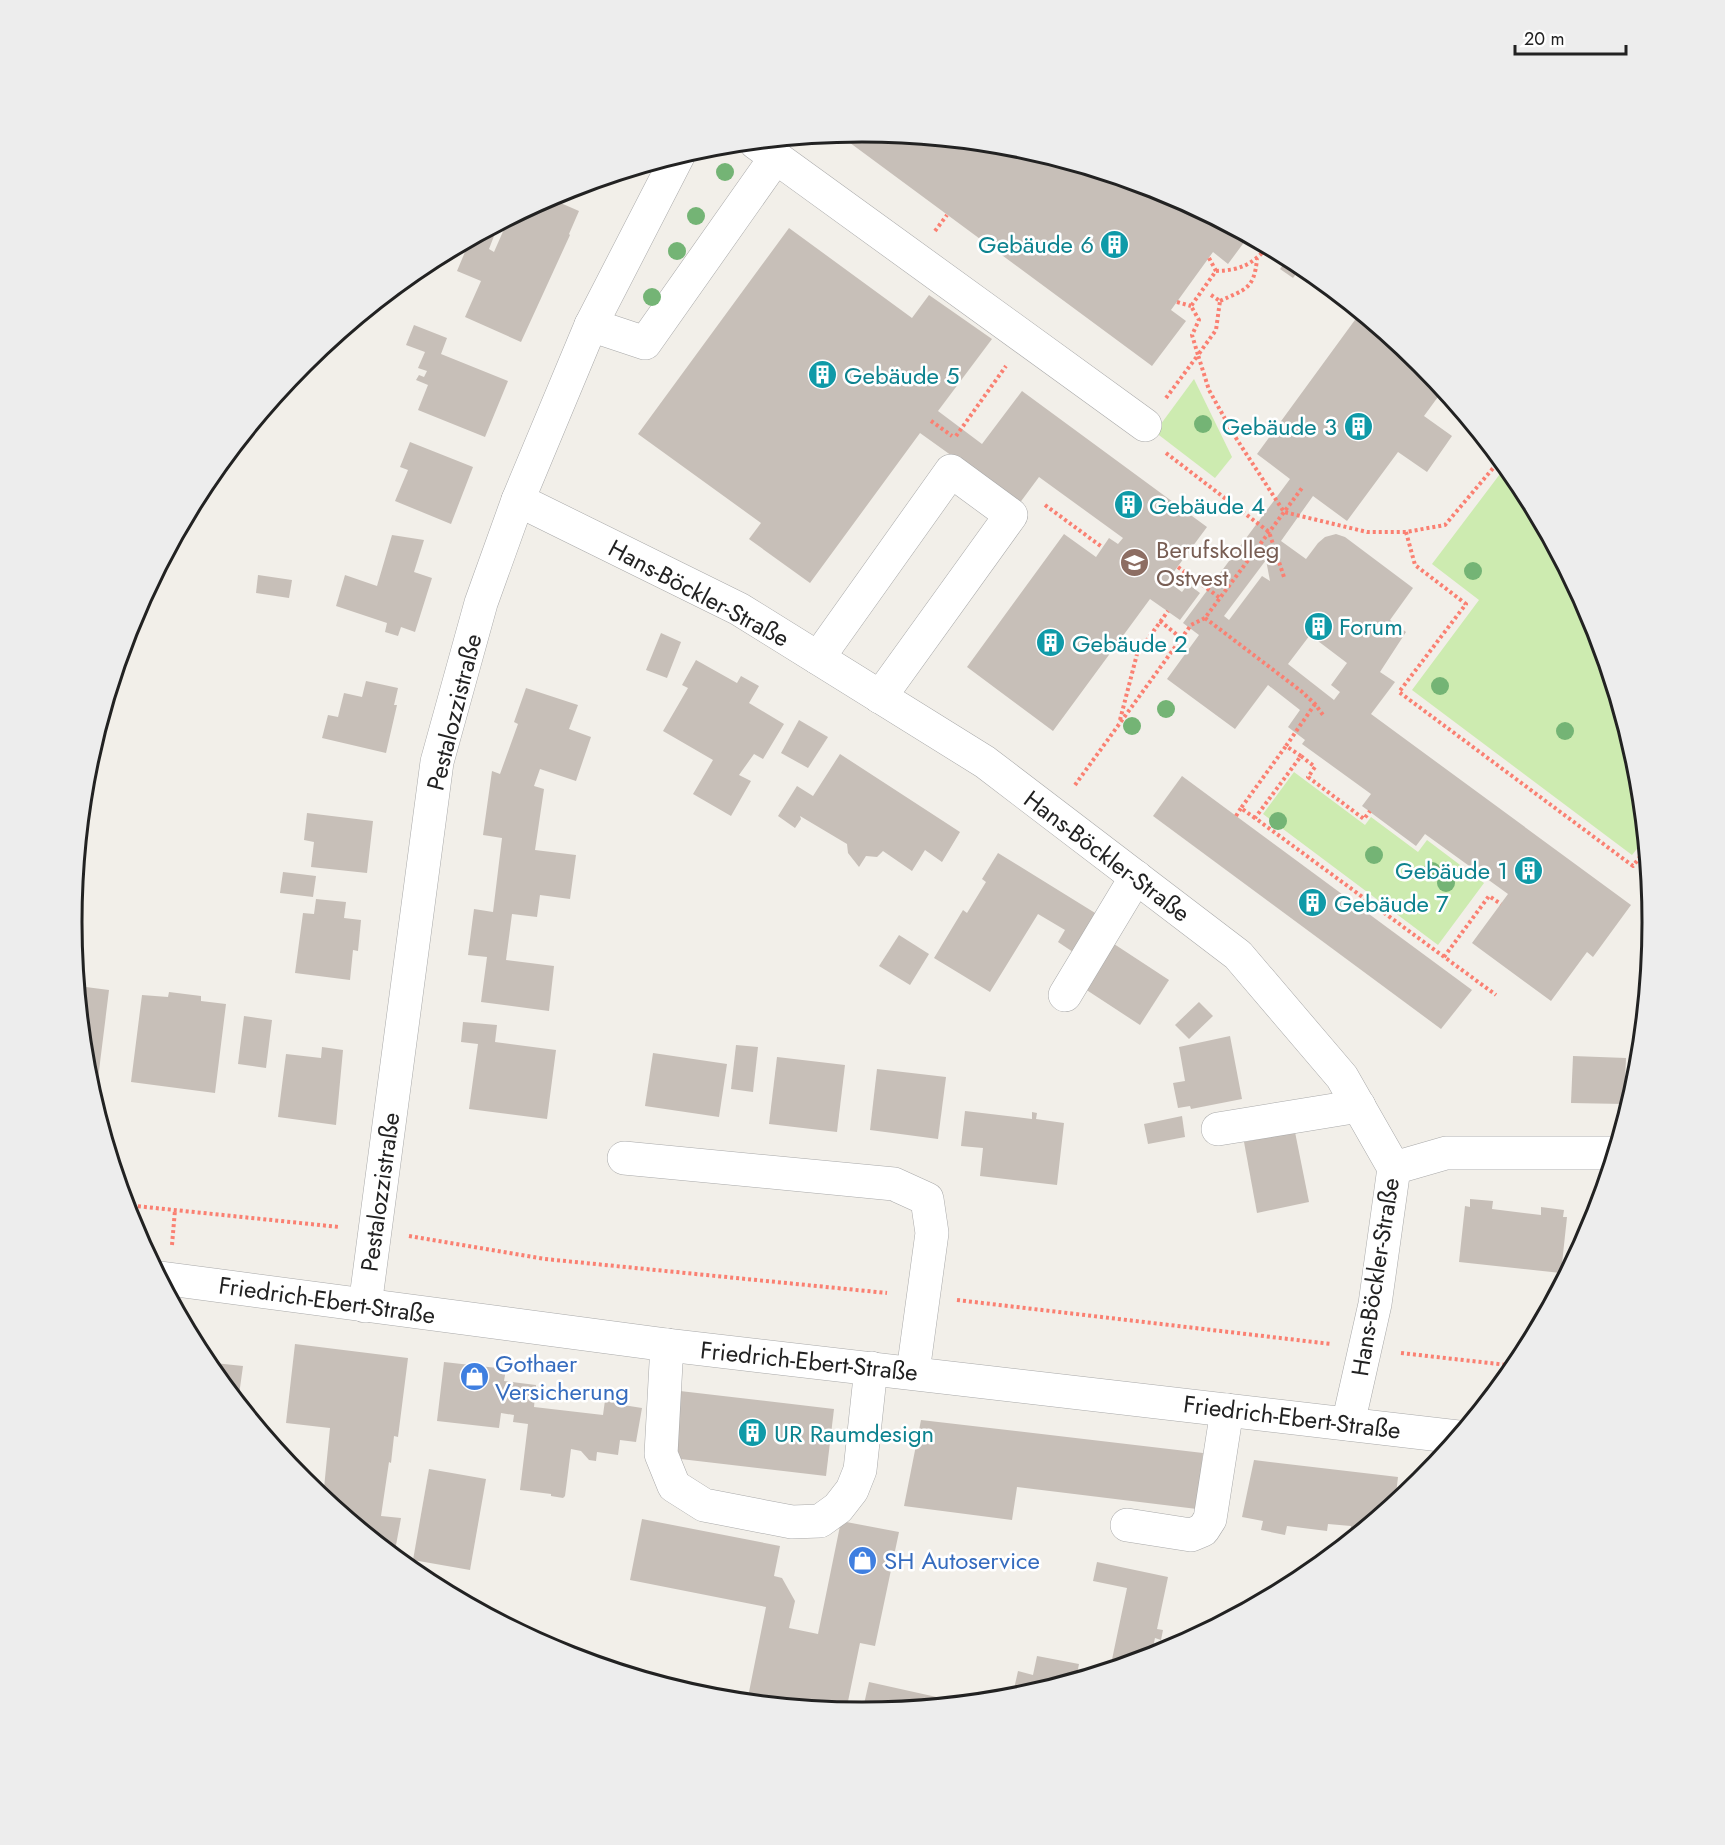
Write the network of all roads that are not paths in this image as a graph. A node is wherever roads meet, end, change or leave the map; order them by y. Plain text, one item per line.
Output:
1 (766, 150) edge
2 (673, 166) edge
3 (591, 325) junction
4 (1145, 425) road end
5 (518, 500) junction
6 (818, 658) junction
7 (880, 697) junction
8 (1136, 877) junction
9 (1065, 995) dead end
10 (1359, 1107) junction
11 (1218, 1129) dead end
12 (1607, 1153) edge
13 (624, 1158) dead end
14 (1394, 1168) junction
15 (169, 1279) edge
16 (365, 1306) junction
17 (667, 1345) junction
18 (872, 1368) junction
19 (913, 1372) junction
20 (1227, 1410) junction
21 (1348, 1424) junction
22 (1450, 1436) edge
23 (1127, 1526) dead end

1 - 3 street
1 - 4 street
2 - 3 street, Pestalozzistraße
3 - 5 street, Pestalozzistraße
5 - 6 street, Hans-Böckler-Straße
5 - 16 street, Pestalozzistraße
6 - 7 street, Hans-Böckler-Straße
6 - 7 street
7 - 8 street, Hans-Böckler-Straße
8 - 9 street
8 - 10 street, Hans-Böckler-Straße
10 - 11 street
10 - 14 street, Hans-Böckler-Straße
12 - 14 street
13 - 19 street
14 - 21 street, Hans-Böckler-Straße
15 - 16 street, Friedrich-Ebert-Straße
16 - 17 street, Friedrich-Ebert-Straße
17 - 18 street, Friedrich-Ebert-Straße
17 - 18 street
18 - 19 street, Friedrich-Ebert-Straße
19 - 20 street, Friedrich-Ebert-Straße
20 - 21 street, Friedrich-Ebert-Straße
20 - 23 street
21 - 22 street, Friedrich-Ebert-Straße

